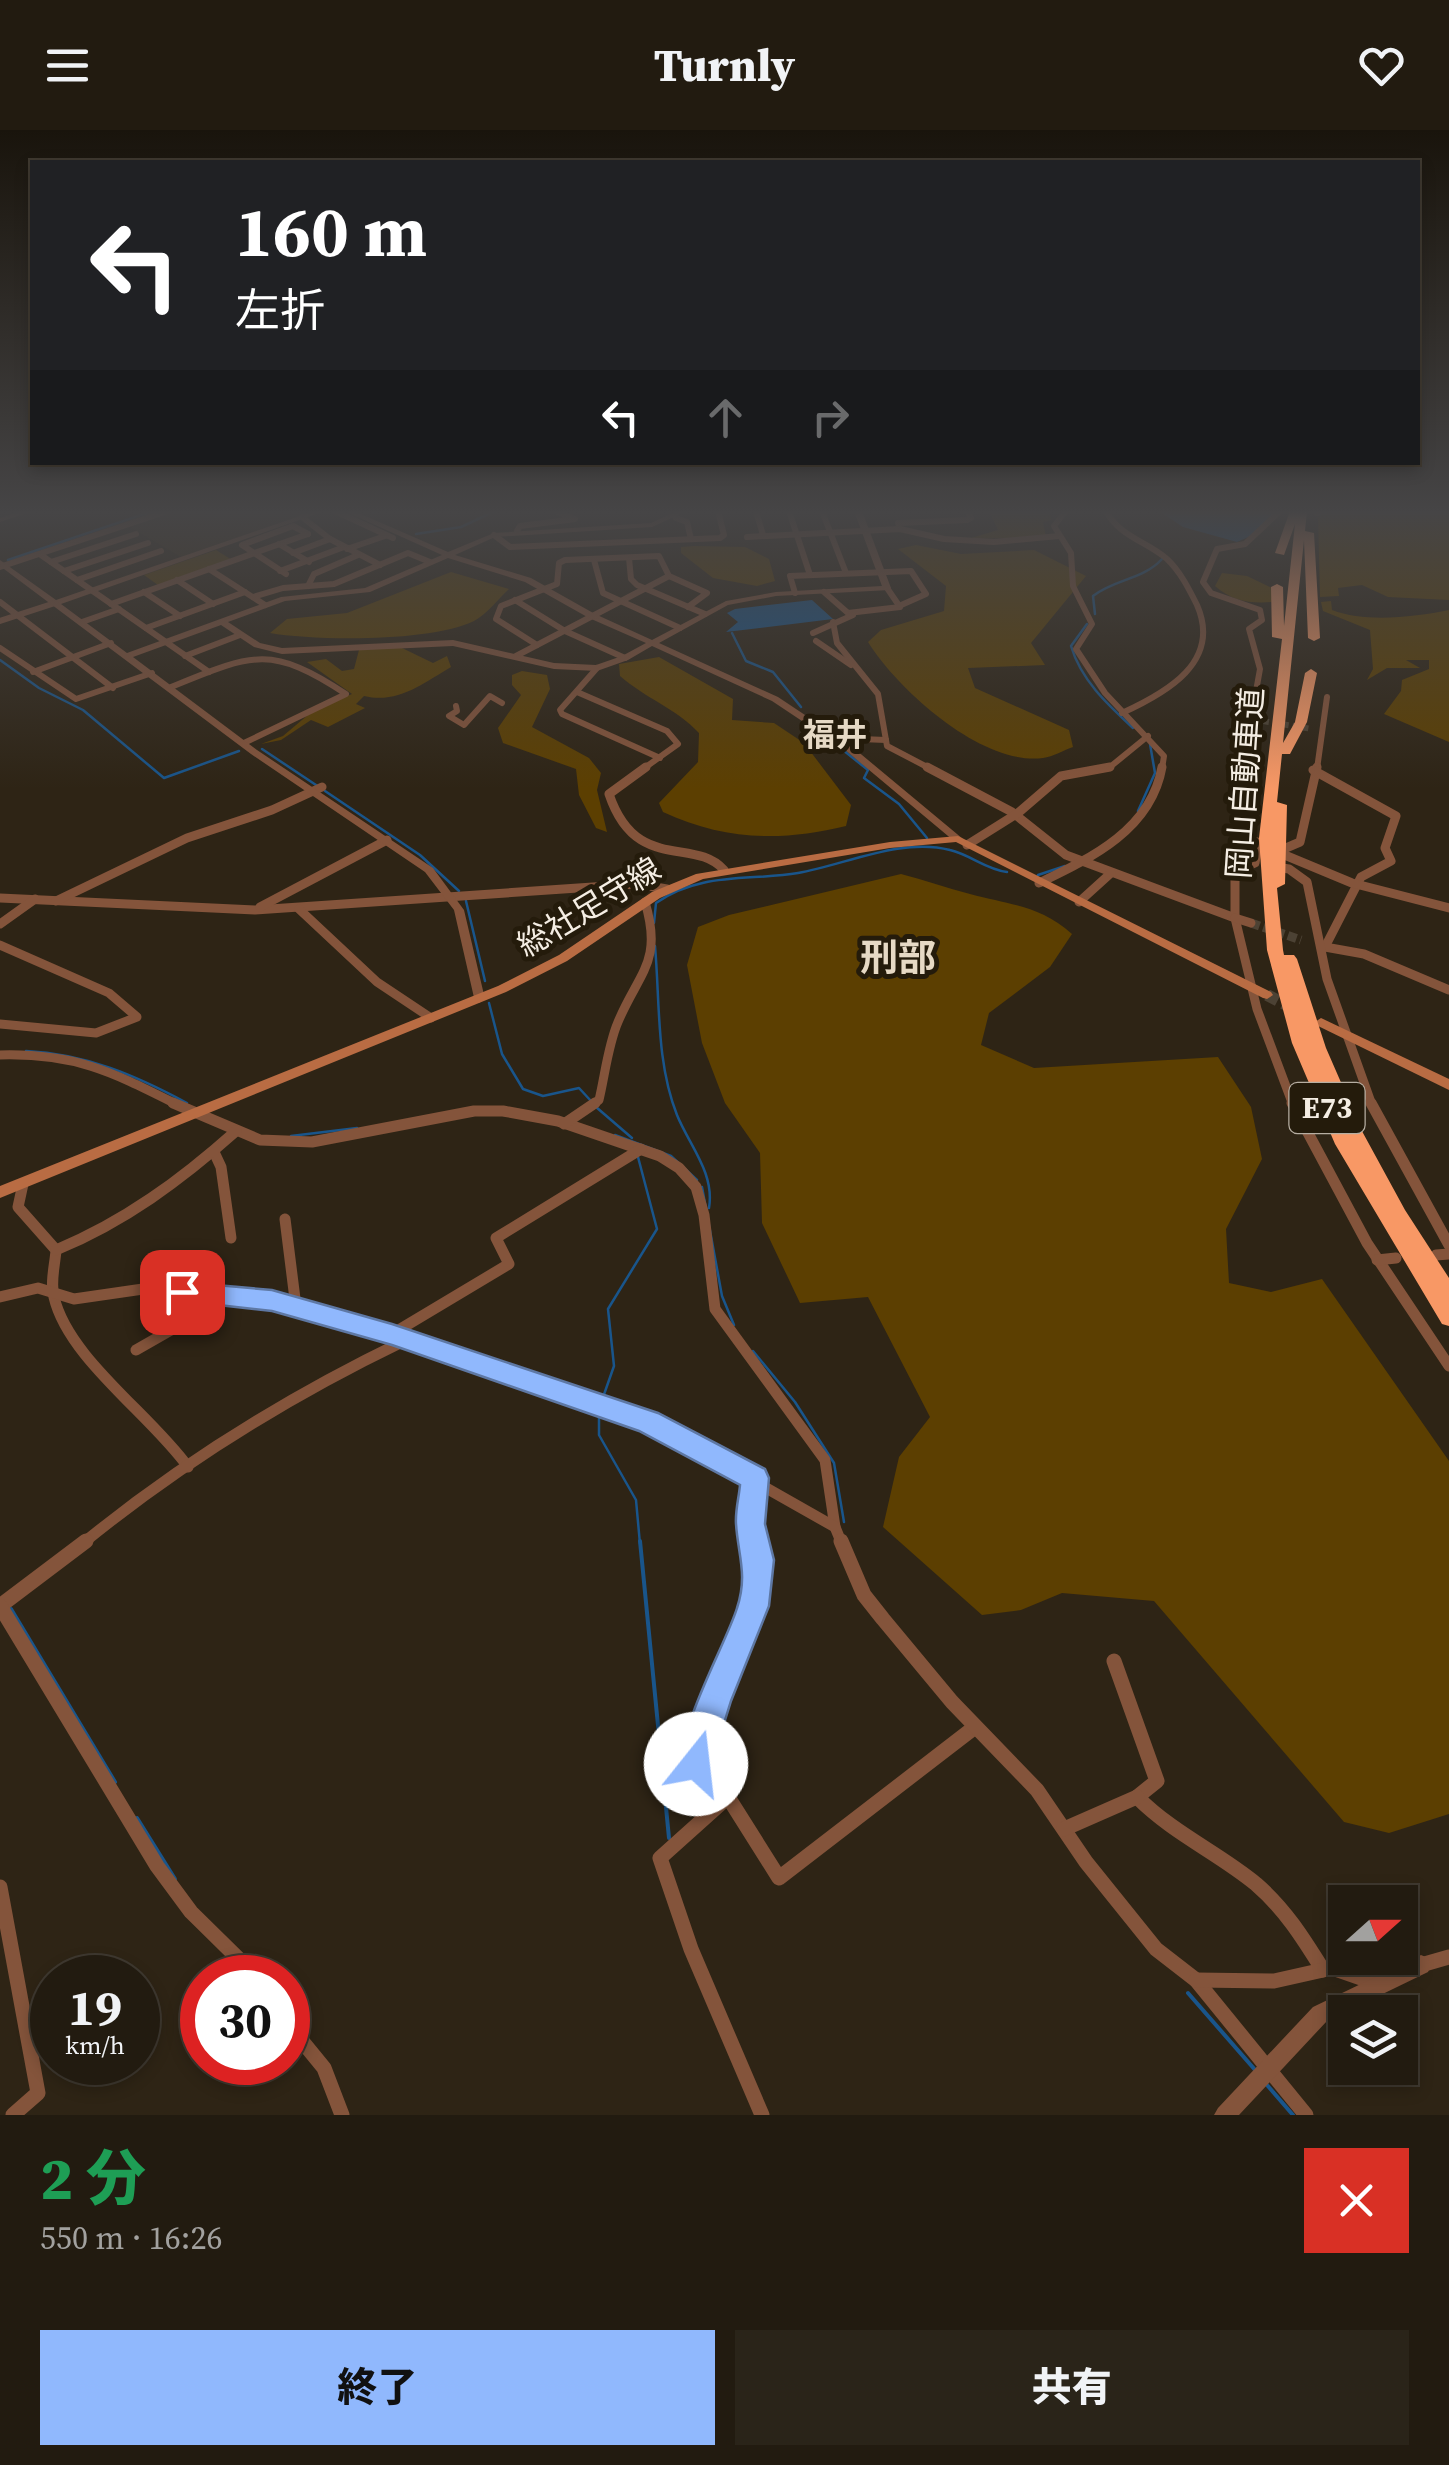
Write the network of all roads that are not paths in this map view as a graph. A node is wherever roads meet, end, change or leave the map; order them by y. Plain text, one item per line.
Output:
1 (2, 604) edge
2 (51, 604) edge
3 (57, 604) edge
4 (112, 604) edge
5 (120, 604) edge
6 (161, 604) edge
7 (213, 604) edge
8 (274, 604) edge
9 (507, 604) edge
10 (521, 604) edge
11 (571, 604) edge
12 (617, 604) edge
13 (624, 604) edge
14 (679, 604) edge
15 (694, 604) edge
16 (728, 604) edge
17 (836, 604) edge
18 (904, 604) edge
19 (1082, 604) edge
20 (1195, 604) edge
21 (1242, 604) edge
22 (1277, 604) edge
23 (1289, 604) edge
24 (1301, 604) edge
25 (1312, 604) edge
26 (265, 605) joint
27 (115, 606) junction
28 (899, 606) joint
29 (688, 607) junction
30 (859, 612) junction
31 (704, 614) junction
32 (18, 616) junction
33 (180, 616) junction
34 (592, 616) junction
35 (0, 622) edge
36 (82, 622) junction
37 (221, 622) junction
38 (833, 622) junction
39 (146, 628) junction
40 (680, 628) junction
41 (564, 631) junction
42 (240, 635) junction
43 (1314, 638) dead end
44 (166, 642) junction
45 (111, 643) junction
46 (652, 643) junction
47 (537, 645) junction
48 (0, 648) edge
49 (128, 656) junction
50 (185, 656) junction
51 (516, 656) junction
52 (73, 657) junction
53 (624, 658) junction
54 (852, 666) junction
55 (597, 668) junction
56 (32, 672) junction
57 (152, 672) junction
58 (209, 672) junction
59 (1311, 673) dead end
60 (113, 688) junction
61 (171, 688) junction
62 (577, 692) junction
63 (1327, 698) dead end
64 (502, 703) dead end
65 (456, 706) dead end
66 (1279, 707) junction
67 (1122, 713) junction
68 (1250, 719) junction
69 (1263, 721) tunnel mouth
70 (836, 738) junction
71 (1146, 738) junction
72 (886, 740) junction
73 (244, 743) junction
74 (1285, 751) junction
75 (660, 758) junction
76 (1313, 770) junction
77 (317, 788) junction
78 (1013, 815) junction
79 (388, 840) junction
80 (962, 842) junction
81 (1275, 845) junction
82 (1080, 860) junction
83 (724, 870) junction
84 (1272, 870) junction
85 (1111, 873) junction
86 (1040, 883) junction
87 (1357, 884) junction
88 (667, 889) junction
89 (0, 898) edge
90 (462, 898) junction
91 (36, 899) junction
92 (56, 902) junction
93 (645, 902) junction
94 (1079, 902) junction
95 (298, 908) junction
96 (1449, 908) edge
97 (255, 910) junction
98 (1234, 918) junction
99 (1251, 923) tunnel mouth
100 (0, 924) edge
101 (1301, 940) tunnel mouth
102 (0, 945) edge
103 (1320, 945) junction
104 (1253, 988) junction
105 (1449, 990) edge
106 (1267, 995) tunnel mouth
107 (479, 998) junction
108 (431, 1018) junction
109 (1321, 1022) dead end
110 (0, 1024) edge
111 (1338, 1030) junction
112 (0, 1055) edge
113 (1449, 1085) edge
114 (196, 1114) junction
115 (567, 1121) junction
116 (236, 1131) junction
117 (641, 1149) junction
118 (214, 1152) junction
119 (23, 1184) junction
120 (0, 1192) edge
121 (285, 1219) dead end
122 (231, 1238) dead end
123 (1449, 1245) edge
124 (56, 1250) junction
125 (1396, 1258) dead end
126 (1377, 1260) junction
127 (53, 1292) junction
128 (1449, 1294) edge
129 (0, 1297) edge
130 (228, 1297) junction
131 (296, 1307) junction
132 (1449, 1318) edge
133 (398, 1338) junction
134 (136, 1350) dead end
135 (1449, 1366) edge
136 (188, 1468) junction
137 (754, 1478) junction
138 (835, 1528) junction
139 (0, 1606) edge
140 (1114, 1660) dead end
141 (975, 1727) junction
142 (728, 1797) junction
143 (1137, 1797) junction
144 (1064, 1830) junction
145 (0, 1887) edge
146 (244, 1955) edge
147 (1449, 1957) edge
148 (1421, 1965) joint
149 (1323, 1970) junction
150 (1196, 1980) junction
151 (1379, 1984) junction
152 (310, 2051) edge
153 (1262, 2072) junction
154 (13, 2115) edge
155 (342, 2115) edge
156 (762, 2115) edge
157 (1225, 2115) edge
158 (1306, 2115) edge

1 - 32 street
2 - 32 street
3 - 36 street
4 - 27 street
5 - 27 street
6 - 33 street
7 - 33 street
8 - 26 street
9 - 47 street
10 - 41 street
11 - 34 street
12 - 34 street
13 - 40 street
14 - 29 street
15 - 29 street
16 - 31 street
17 - 30 street
18 - 28 street
19 - 67 street
20 - 67 street
21 - 68 street
22 - 66 highway
23 - 66 highway, 岡山自動車道 / E73
24 - 74 highway, 岡山自動車道 / E73
25 - 43 highway
26 - 37 street
27 - 36 street
27 - 39 street
28 - 30 street
29 - 31 street
30 - 38 street
31 - 40 street
32 - 35 street
32 - 52 street
33 - 39 street
34 - 41 street
34 - 46 street
36 - 45 street
37 - 42 street
37 - 44 street
38 - 54 street
38 - 54 street
39 - 44 street
40 - 46 street
41 - 47 street
41 - 53 street
42 - 50 street
42 - 51 street
44 - 49 street
44 - 50 street
45 - 49 street
45 - 52 street
46 - 53 street
46 - 70 street
47 - 51 street
48 - 56 street
49 - 57 street
50 - 58 street
51 - 55 street
52 - 56 street
52 - 60 street
53 - 55 street
54 - 72 street
55 - 62 street
56 - 60 street
57 - 60 street
57 - 61 street
58 - 61 street
58 - 73 street
59 - 74 highway
61 - 73 street
62 - 75 street
62 - 75 street
63 - 76 street
64 - 65 street
66 - 81 highway, 岡山自動車道 / E73
67 - 71 street
68 - 69 street
68 - 81 street
70 - 72 street
70 - 80 street
71 - 78 street
71 - 82 street
72 - 78 street
73 - 77 street
74 - 81 highway, 岡山自動車道 / E73
75 - 83 street
76 - 81 street
76 - 87 street
77 - 79 street
77 - 92 street
78 - 80 street
78 - 82 street
79 - 90 street
79 - 97 street
80 - 83 main road, 総社足守線
80 - 86 main road
81 - 84 highway, 岡山自動車道 / E73
81 - 84 street
81 - 87 street
82 - 85 street
82 - 86 street
83 - 88 main road, 総社足守線
84 - 98 street
84 - 103 street
84 - 128 highway, 岡山自動車道 / E73
84 - 132 highway, 岡山自動車道 / E73
85 - 94 street
85 - 98 street
86 - 94 main road
87 - 96 street
87 - 103 street
88 - 90 street
88 - 93 main road, 総社足守線
89 - 91 street
90 - 95 street
90 - 107 street
91 - 92 street
91 - 100 street
92 - 97 street
93 - 107 main road, 総社足守線
93 - 115 street
94 - 104 main road
95 - 97 street
95 - 108 street
98 - 99 street
98 - 104 street
101 - 103 street
102 - 110 street
103 - 105 street
103 - 111 street
104 - 106 main road
104 - 126 street
107 - 108 main road, 総社足守線
108 - 114 main road, 総社足守線
109 - 111 main road
111 - 113 main road
111 - 123 street
112 - 114 street
114 - 116 street
114 - 119 main road, 総社足守線
115 - 116 street
115 - 117 street
116 - 118 street
117 - 133 street
117 - 138 street
118 - 122 street
118 - 124 street
119 - 120 main road, 総社足守線
119 - 124 street
121 - 131 street
124 - 127 street
125 - 126 street
126 - 135 street
127 - 129 street
127 - 130 street
127 - 136 street
130 - 131 street
130 - 134 street
131 - 133 street
133 - 136 street
133 - 137 street
136 - 139 street
137 - 138 street
137 - 142 street
138 - 141 street
139 - 146 street
140 - 143 street
141 - 142 street
141 - 144 street
142 - 156 street
143 - 144 street
143 - 149 street
144 - 150 street
145 - 154 street
147 - 148 street
148 - 151 street
149 - 150 street
149 - 151 street
150 - 153 street
151 - 153 street
152 - 155 street
153 - 157 street
153 - 158 street

